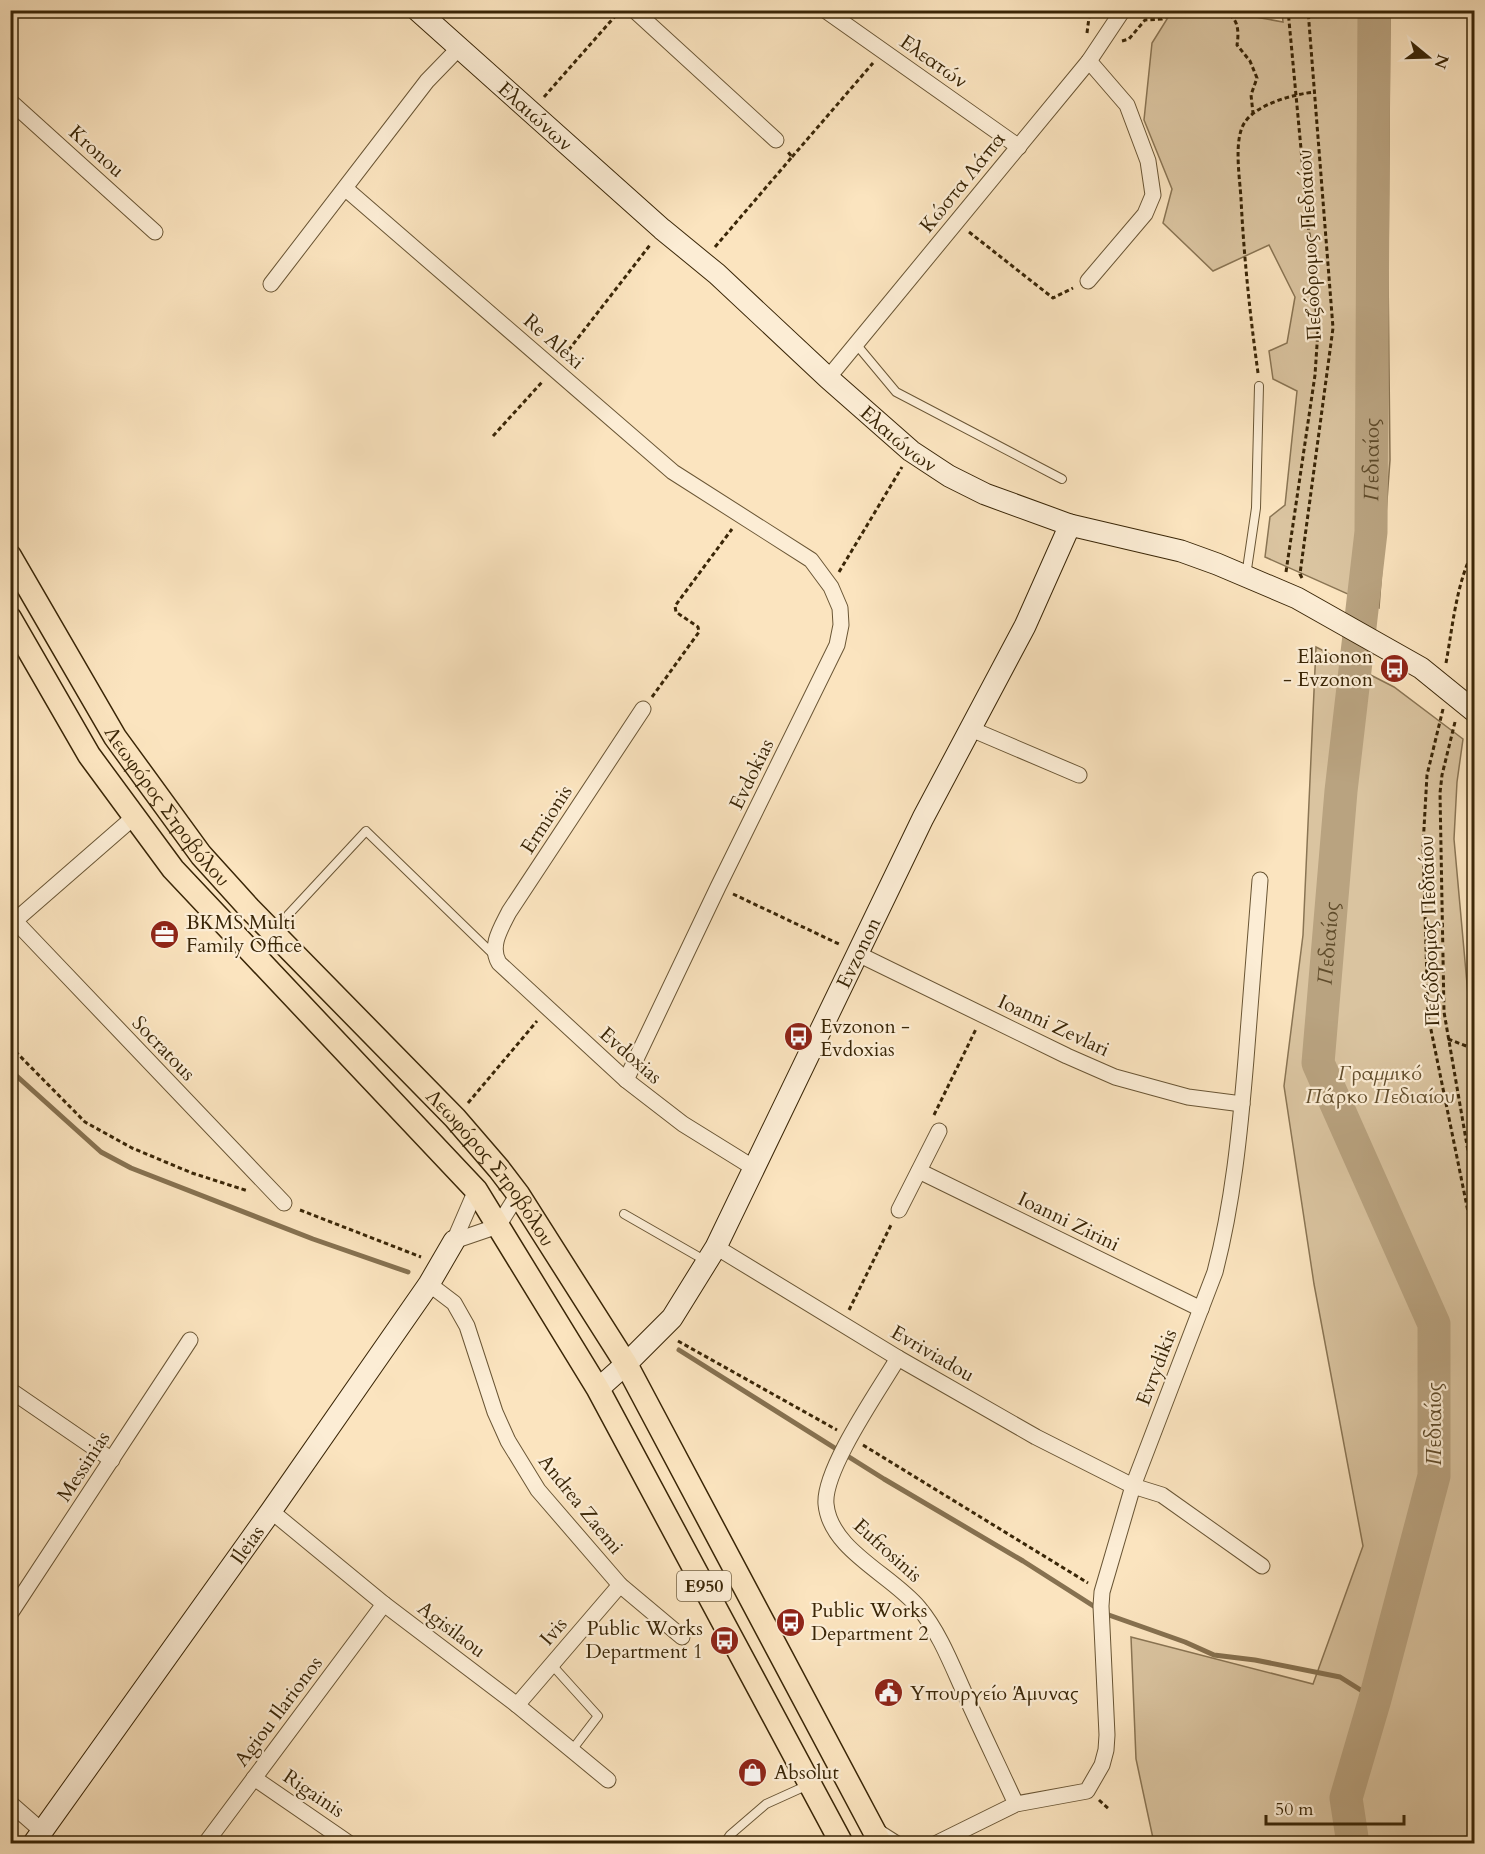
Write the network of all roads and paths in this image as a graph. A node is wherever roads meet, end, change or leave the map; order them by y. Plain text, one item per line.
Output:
1 (417, 10) edge
2 (621, 10) edge
3 (634, 10) edge
4 (825, 10) edge
5 (1124, 10) edge
6 (1179, 10) edge
7 (1200, 10) edge
8 (1288, 10) edge
9 (1308, 10) edge
10 (1118, 41) dead end
11 (459, 48) junction
12 (883, 51) junction
13 (1089, 61) junction
14 (1315, 92) junction
15 (1297, 93) junction
16 (10, 101) edge
17 (532, 111) junction
18 (1253, 113) junction
19 (776, 140) joint
20 (1018, 147) junction
21 (792, 157) junction
22 (346, 189) junction
23 (956, 222) junction
24 (662, 229) junction
25 (155, 232) dead end
26 (702, 262) junction
27 (1088, 282) joint
28 (270, 284) dead end
29 (856, 344) junction
30 (554, 368) junction
31 (828, 378) junction
32 (1259, 386) joint
33 (493, 436) dead end
34 (912, 451) junction
35 (1062, 479) dead end
36 (742, 516) junction
37 (1070, 525) junction
38 (1474, 549) edge
39 (10, 556) edge
40 (1286, 574) dead end
41 (1246, 576) junction
42 (831, 587) junction
43 (1301, 591) junction
44 (10, 618) edge
45 (1440, 672) junction
46 (1445, 702) dead end
47 (643, 709) joint
48 (1474, 711) edge
49 (1455, 721) dead end
50 (971, 729) junction
51 (1079, 775) dead end
52 (134, 817) junction
53 (1260, 880) dead end
54 (718, 887) junction
55 (288, 915) dead end
56 (13, 923) edge
57 (858, 954) junction
58 (495, 956) junction
59 (548, 1008) junction
60 (983, 1014) junction
61 (1447, 1039) junction
62 (10, 1046) edge
63 (1474, 1049) edge
64 (626, 1080) junction
65 (1242, 1104) junction
66 (455, 1118) junction
67 (939, 1131) joint
68 (754, 1168) junction
69 (919, 1171) junction
70 (1474, 1186) edge
71 (476, 1190) junction
72 (253, 1193) dead end
73 (518, 1194) junction
74 (284, 1203) joint
75 (899, 1210) joint
76 (624, 1214) dead end
77 (498, 1226) junction
78 (454, 1241) junction
79 (1474, 1241) edge
80 (712, 1254) junction
81 (421, 1257) dead end
82 (429, 1284) junction
83 (1201, 1309) junction
84 (842, 1324) junction
85 (660, 1330) junction
86 (190, 1340) dead end
87 (898, 1358) junction
88 (626, 1364) junction
89 (598, 1389) junction
90 (10, 1390) edge
91 (851, 1438) junction
92 (112, 1460) junction
93 (1133, 1486) junction
94 (271, 1512) junction
95 (1262, 1566) dead end
96 (620, 1585) junction
97 (17, 1591) edge
98 (1102, 1599) junction
99 (384, 1604) junction
100 (10, 1614) edge
101 (682, 1637) dead end
102 (552, 1665) junction
103 (517, 1705) junction
104 (572, 1750) junction
105 (254, 1778) junction
106 (608, 1780) dead end
107 (810, 1784) junction
108 (10, 1803) edge
109 (1016, 1804) junction
110 (877, 1836) edge
111 (38, 1837) edge
112 (935, 1843) edge
113 (205, 1844) edge
114 (350, 1844) edge
115 (724, 1844) edge
116 (842, 1844) edge
117 (897, 1844) edge

1 - 11 street, Ελαιώνων
2 - 17 path
3 - 19 street
4 - 12 street, Ελεατών
5 - 13 street, Κώστα Λάπα
6 - 10 path
7 - 18 path
8 - 15 path
9 - 14 path, Πεζόδρομος Πεδιαίου
11 - 17 street, Ελαιώνων
11 - 22 street
12 - 20 street, Ελεατών
12 - 21 path
13 - 20 street, Κώστα Λάπα
13 - 27 street
14 - 15 path
14 - 43 path, Πεζόδρομος Πεδιαίου
15 - 18 path
15 - 40 path
16 - 25 street, Kronou
17 - 24 street, Ελαιώνων
18 - 32 path
19 - 21 path
20 - 23 street, Κώστα Λάπα
21 - 26 path
22 - 28 street
22 - 30 street, Re Alexi
23 - 27 path
23 - 29 street, Κώστα Λάπα
24 - 26 street, Ελαιώνων
24 - 30 path
26 - 31 street, Ελαιώνων
29 - 31 street, Κώστα Λάπα
29 - 35 lane
30 - 33 path
30 - 36 street, Re Alexi
31 - 34 street, Ελαιώνων
32 - 41 lane
34 - 37 street, Ελαιώνων
34 - 42 path
36 - 42 street, Evdokias
36 - 47 path
37 - 41 street, Ελαιώνων
37 - 50 street, Evzonon
38 - 45 path
39 - 66 main road, Λεωφόρος Στροβόλου / E950
41 - 43 street, Ελαιώνων
42 - 54 street, Evdokias
43 - 45 street, Ελαιώνων
44 - 52 main road, Λεωφόρος Στροβόλου / E950
45 - 48 street, Ελαιώνων
46 - 79 path
47 - 58 street, Ermionis
49 - 61 path, Πεζόδρομος Πεδιαίου
50 - 51 street
50 - 57 street, Evzonon
52 - 56 street
52 - 71 main road, Λεωφόρος Στροβόλου / E950
53 - 65 street, Evrydikis
54 - 57 path
54 - 64 street, Evdokias
55 - 58 lane
56 - 74 street, Socratous
57 - 60 street, Ioanni Zevlari
57 - 68 street, Evzonon
58 - 59 street, Evdoxias
59 - 64 street, Evdoxias
59 - 66 path
60 - 65 street, Ioanni Zevlari
60 - 67 path
61 - 63 path
61 - 70 path, Πεζόδρομος Πεδιαίου
62 - 72 path
64 - 68 street, Evdoxias
65 - 83 street, Evrydikis
66 - 73 main road, Λεωφόρος Στροβόλου / E950
67 - 69 street
68 - 80 street, Evzonon
69 - 75 street
69 - 83 street, Ioanni Zirini
71 - 77 main road, Λεωφόρος Στροβόλου / E950
71 - 78 street, Ileias
73 - 77 street
73 - 88 main road, Λεωφόρος Στροβόλου / E950
74 - 81 path
75 - 84 path
76 - 80 lane
77 - 78 street
77 - 89 main road, Λεωφόρος Στροβόλου / E950
78 - 82 street, Ileias
80 - 84 street, Evriviadou
80 - 85 street, Evzonon
82 - 94 street, Ileias
82 - 96 street, Andrea Zaemi
83 - 93 street, Evrydikis
84 - 87 street, Evriviadou
85 - 88 street, Evzonon
85 - 91 path
86 - 92 street, Messinias
87 - 91 street, Eufrosinis
87 - 93 street, Evriviadou
88 - 89 street, Evzonon
88 - 110 main road, Λεωφόρος Στροβόλου / E950
89 - 107 main road, Λεωφόρος Στροβόλου / E950
90 - 92 street
91 - 98 path
91 - 109 street, Eufrosinis
92 - 97 street, Messinias
93 - 95 street, Evriviadou
93 - 98 street, Evrydikis
94 - 99 street, Agisilaou
94 - 111 street, Ileias
96 - 101 street, Andrea Zaemi
96 - 102 street, Ivis
97 - 100 street, Messinias
98 - 109 street, Evrydikis
99 - 103 street, Agisilaou
99 - 105 street, Agiou Ilarionos
102 - 103 street, Ivis
102 - 104 lane
103 - 104 street, Agisilaou
104 - 106 street, Agisilaou
105 - 113 street, Agiou Ilarionos
105 - 114 street, Rigainis
107 - 115 lane
107 - 116 main road, Λεωφόρος Στροβόλου / E950
108 - 111 street
109 - 112 street, Evrydikis
110 - 117 street

